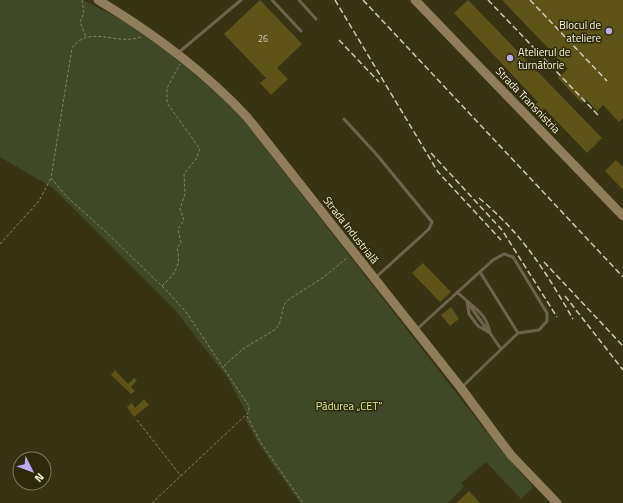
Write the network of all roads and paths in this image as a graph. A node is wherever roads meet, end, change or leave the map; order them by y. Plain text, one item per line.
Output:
1 (82, 0) edge
2 (98, 0) edge
3 (241, 0) edge
4 (272, 0) edge
5 (298, 0) edge
6 (415, 0) edge
7 (316, 19) dead end
8 (301, 31) dead end
9 (148, 32) junction
10 (86, 37) junction
11 (180, 54) junction
12 (344, 119) dead end
13 (51, 178) junction
14 (623, 216) edge
15 (0, 244) edge
16 (353, 252) junction
17 (480, 272) junction
18 (374, 279) junction
19 (162, 286) junction
20 (457, 292) junction
21 (467, 301) junction
22 (414, 331) junction
23 (490, 333) junction
24 (518, 333) junction
25 (501, 349) junction
26 (223, 366) junction
27 (460, 388) junction
28 (246, 415) junction
29 (137, 420) dead end
30 (181, 476) junction
31 (152, 503) edge
32 (303, 503) edge
33 (557, 503) edge

1 - 10 path
2 - 9 street, Strada Industrială
3 - 11 lane
4 - 8 lane
5 - 7 lane
6 - 14 street, Strada Transnistria
9 - 10 path
9 - 11 street, Strada Industrială
10 - 13 path
11 - 16 street, Strada Industrială
11 - 19 path
12 - 18 lane
13 - 15 path
13 - 19 path
16 - 18 street, Strada Industrială
16 - 26 path
17 - 20 lane
17 - 24 lane
17 - 24 lane
18 - 22 street, Strada Industrială
19 - 26 path
20 - 21 lane
20 - 22 lane
21 - 23 lane
21 - 23 lane
22 - 27 street, Strada Industrială
23 - 25 lane
24 - 25 lane
25 - 27 lane
26 - 28 path
27 - 33 street, Strada Industrială
28 - 30 path
28 - 32 path
29 - 30 path
30 - 31 path

